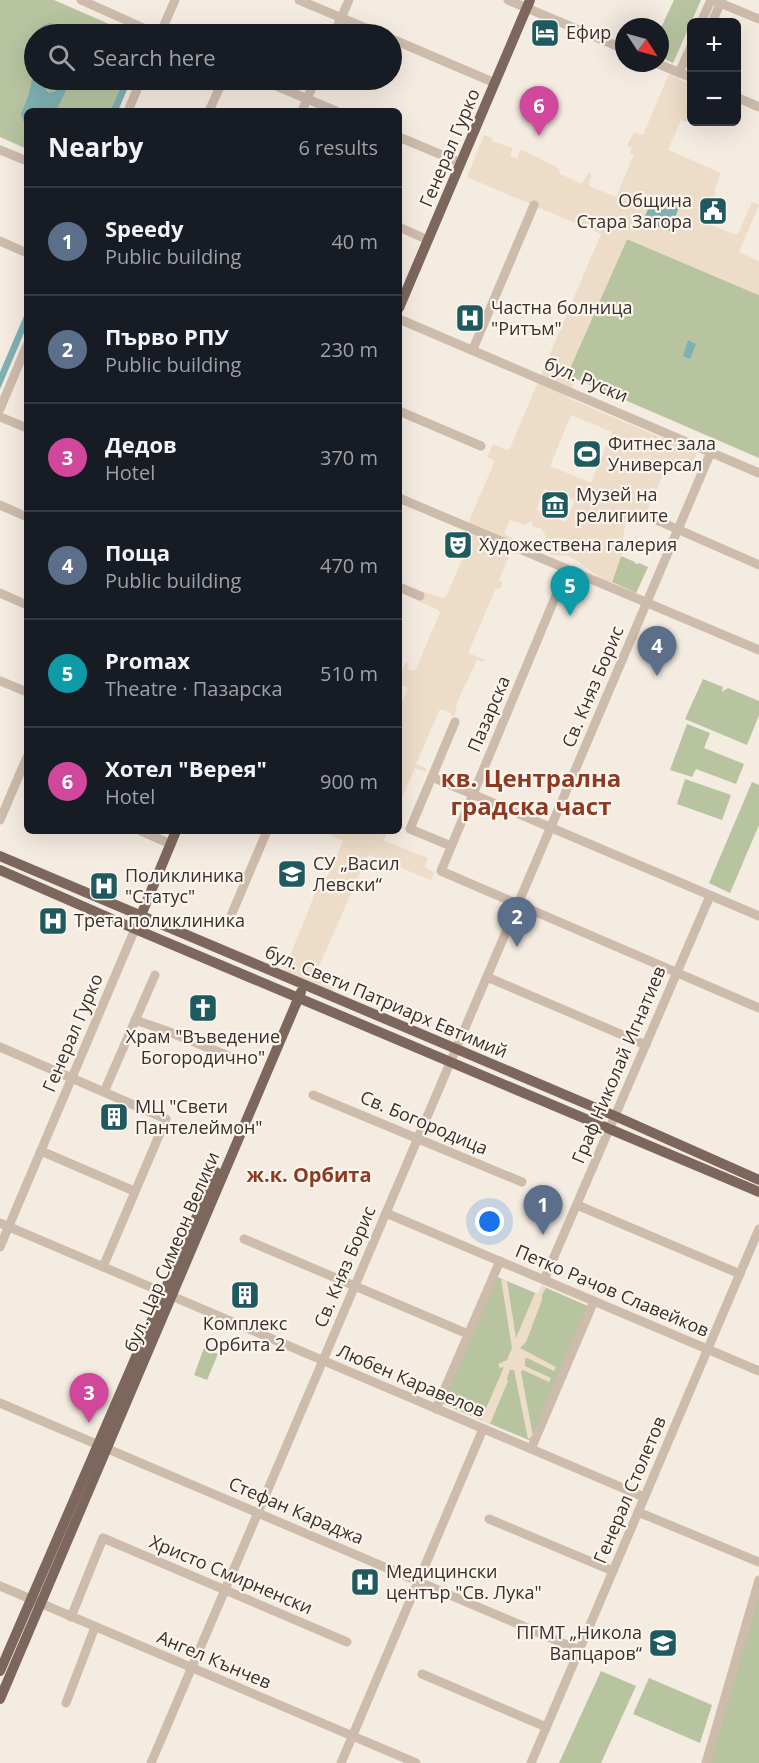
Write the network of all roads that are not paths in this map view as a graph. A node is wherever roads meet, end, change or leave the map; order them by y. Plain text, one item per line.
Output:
1 (81, 0) edge
2 (175, 0) edge
3 (299, 0) edge
4 (349, 0) edge
5 (507, 0) edge
6 (717, 1) edge
7 (529, 4) edge
8 (341, 18) junction
9 (704, 18) edge
10 (713, 18) edge
11 (759, 20) edge
12 (136, 24) edge
13 (164, 24) edge
14 (338, 24) edge
15 (356, 24) edge
16 (402, 43) edge
17 (615, 45) edge
18 (687, 55) edge
19 (669, 69) edge
20 (679, 73) junction
21 (687, 74) edge
22 (495, 83) junction
23 (137, 90) edge
24 (218, 90) edge
25 (286, 90) edge
26 (311, 90) edge
27 (307, 99) junction
28 (741, 99) edge
29 (759, 107) edge
30 (129, 108) edge
31 (210, 108) edge
32 (303, 108) edge
33 (329, 108) edge
34 (402, 138) edge
35 (0, 150) edge
36 (24, 160) edge
37 (461, 163) junction
38 (534, 205) dead end
39 (402, 228) edge
40 (428, 240) junction
41 (0, 241) edge
42 (24, 252) edge
43 (402, 301) edge
44 (402, 320) edge
45 (473, 349) junction
46 (24, 352) edge
47 (0, 409) edge
48 (402, 412) edge
49 (0, 417) edge
50 (24, 427) edge
51 (481, 446) dead end
52 (711, 452) junction
53 (759, 472) edge
54 (402, 499) edge
55 (0, 505) edge
56 (645, 515) dead end
57 (24, 516) edge
58 (678, 530) junction
59 (759, 565) edge
60 (567, 569) junction
61 (402, 588) edge
62 (0, 593) edge
63 (420, 596) dead end
64 (647, 603) junction
65 (24, 604) edge
66 (759, 650) edge
67 (0, 681) edge
68 (24, 691) edge
69 (455, 722) dead end
70 (432, 777) junction
71 (23, 779) edge
72 (473, 794) junction
73 (0, 820) edge
74 (551, 828) junction
75 (148, 834) edge
76 (176, 834) edge
77 (266, 834) edge
78 (171, 844) junction
79 (451, 846) junction
80 (0, 856) edge
81 (0, 870) edge
82 (710, 896) junction
83 (518, 905) junction
84 (141, 915) junction
85 (759, 916) edge
86 (227, 925) dead end
87 (135, 929) junction
88 (677, 974) junction
89 (155, 975) dead end
90 (487, 977) junction
91 (301, 983) junction
92 (296, 996) junction
93 (759, 1008) edge
94 (135, 1020) junction
95 (646, 1045) junction
96 (0, 1047) edge
97 (456, 1050) junction
98 (231, 1057) dead end
99 (451, 1061) junction
100 (72, 1078) junction
101 (104, 1092) junction
102 (313, 1095) dead end
103 (615, 1116) junction
104 (610, 1129) junction
105 (418, 1138) junction
106 (41, 1151) junction
107 (759, 1180) edge
108 (522, 1182) dead end
109 (134, 1191) junction
110 (759, 1192) edge
111 (576, 1205) junction
112 (386, 1213) junction
113 (4, 1225) edge
114 (759, 1229) edge
115 (244, 1239) dead end
116 (0, 1247) edge
117 (500, 1261) junction
118 (103, 1267) junction
119 (740, 1274) junction
120 (544, 1280) junction
121 (355, 1286) junction
122 (167, 1294) junction
123 (594, 1300) junction
124 (468, 1334) junction
125 (708, 1349) junction
126 (323, 1361) junction
127 (759, 1371) edge
128 (0, 1403) edge
129 (436, 1409) junction
130 (483, 1429) junction
131 (102, 1447) junction
132 (531, 1449) junction
133 (644, 1497) junction
134 (638, 1512) junction
135 (258, 1513) junction
136 (489, 1519) dead end
137 (759, 1562) edge
138 (613, 1571) junction
139 (759, 1580) edge
140 (418, 1581) junction
141 (0, 1586) edge
142 (225, 1590) junction
143 (36, 1602) junction
144 (71, 1617) junction
145 (95, 1627) junction
146 (347, 1642) dead end
147 (579, 1650) junction
148 (192, 1668) junction
149 (0, 1671) edge
150 (422, 1674) dead end
151 (0, 1699) edge
152 (66, 1704) dead end
153 (546, 1727) junction
154 (352, 1736) junction
155 (151, 1763) edge
156 (341, 1763) edge
157 (416, 1763) edge
158 (531, 1763) edge
159 (706, 1763) edge

1 - 12 street
2 - 13 street
3 - 8 street
4 - 8 street
5 - 7 street
6 - 9 street
6 - 10 street
6 - 11 street
7 - 17 street
7 - 22 main road, Генерал Гурко
8 - 14 street
8 - 15 street
16 - 22 street
18 - 20 street
19 - 20 street
20 - 21 street
22 - 37 main road, Генерал Гурко
23 - 30 street
24 - 31 street
25 - 27 street
26 - 27 street
27 - 32 street
27 - 33 street
28 - 29 street
34 - 37 street
35 - 36 street
37 - 40 main road, Генерал Гурко
38 - 45 street
39 - 40 street
40 - 43 main road, Генерал Гурко
41 - 42 street
44 - 45 street, бул. Руски
45 - 52 street, бул. Руски
46 - 47 street
48 - 51 street
49 - 50 street
52 - 53 street, бул. Руски
52 - 58 street, Св. Княз Борис
54 - 60 street
55 - 57 street
56 - 58 street
58 - 59 street
58 - 64 street, Св. Княз Борис
60 - 64 street
60 - 72 street, Пазарска
61 - 63 street
62 - 65 street
64 - 66 street
64 - 74 street, Св. Княз Борис
67 - 68 street
69 - 70 street
70 - 72 street
70 - 79 street
71 - 73 street
72 - 74 street
72 - 79 street, Пазарска
74 - 82 street
74 - 83 street, Св. Княз Борис
75 - 78 street
76 - 78 main road, Генерал Гурко
77 - 86 street
78 - 84 main road, Генерал Гурко
79 - 83 street, Пазарска
80 - 84 main road, бул. Свети Патриарх Евтимий
81 - 87 main road, бул. Свети Патриарх Евтимий
82 - 85 street
82 - 88 street, Граф Николай Игнатиев
83 - 88 street
83 - 90 street, Св. Княз Борис
84 - 87 main road, Генерал Гурко
84 - 91 main road, бул. Свети Патриарх Евтимий
87 - 92 main road, бул. Свети Патриарх Евтимий
87 - 100 street, Генерал Гурко
88 - 93 street
88 - 95 street, Граф Николай Игнатиев
89 - 94 street
90 - 95 street
90 - 97 street, Св. Княз Борис
91 - 92 main road, бул. Цар Симеон Велики
91 - 97 main road, бул. Свети Патриарх Евтимий
92 - 99 main road, бул. Свети Патриарх Евтимий
92 - 122 main road, бул. Цар Симеон Велики
94 - 98 street
94 - 101 street
95 - 103 street, Граф Николай Игнатиев
96 - 100 street
97 - 99 street, Св. Княз Борис
97 - 103 main road, бул. Свети Патриарх Евтимий
99 - 104 main road, бул. Свети Патриарх Евтимий
99 - 105 street, Св. Княз Борис
100 - 101 street
100 - 106 street, Генерал Гурко
101 - 109 street
102 - 105 street, Св. Богородица
103 - 104 street, Граф Николай Игнатиев
103 - 107 main road, бул. Свети Патриарх Евтимий
104 - 110 main road, бул. Свети Патриарх Евтимий
104 - 111 street, Граф Николай Игнатиев
105 - 108 street, Св. Богородица
105 - 112 street, Св. Княз Борис
106 - 109 street
106 - 113 street, Генерал Гурко
109 - 118 street
111 - 119 street
111 - 120 street, Граф Николай Игнатиев
112 - 117 street, Петко Рачов Славейков
112 - 121 street, Св. Княз Борис
113 - 116 street, Генерал Гурко
113 - 118 street, Любен Каравелов
114 - 119 street, Генерал Столетов
115 - 121 street
117 - 120 street, Петко Рачов Славейков
117 - 124 street
118 - 122 street, Любен Каравелов
119 - 125 street, Генерал Столетов
120 - 123 street, Петко Рачов Славейков
121 - 124 street
121 - 126 street, Св. Княз Борис
122 - 126 street, Любен Каравелов
122 - 131 main road, бул. Цар Симеон Велики
123 - 125 street, Петко Рачов Славейков
123 - 132 street
124 - 129 street
125 - 127 street, Петко Рачов Славейков
125 - 133 street, Генерал Столетов
126 - 129 street, Любен Каравелов
126 - 135 street, Св. Княз Борис
128 - 131 street, Стефан Караджа
129 - 130 street, Любен Каравелов
130 - 132 street, Любен Каравелов
130 - 140 street
131 - 135 street, Стефан Караджа
131 - 143 main road, бул. Цар Симеон Велики
132 - 133 street, Любен Каравелов
133 - 134 street, Генерал Столетов
134 - 137 street
134 - 138 street, Генерал Столетов
135 - 140 street, Стефан Караджа
135 - 142 street, Св. Княз Борис
136 - 138 street
138 - 147 street, Генерал Столетов
139 - 159 street
140 - 147 street, Стефан Караджа
140 - 154 street
141 - 143 street, Ангел Кънчев
142 - 144 street, Христо Смирненски
142 - 146 street, Христо Смирненски
142 - 148 street, Св. Княз Борис
143 - 144 street, Ангел Кънчев
143 - 149 main road, бул. Цар Симеон Велики
143 - 151 main road, бул. Цар Симеон Велики
144 - 145 street, Ангел Кънчев
145 - 148 street, Ангел Кънчев
145 - 152 street
147 - 153 street, Генерал Столетов
148 - 154 street, Ангел Кънчев
148 - 155 street, Св. Княз Борис
150 - 153 street
153 - 158 street, Генерал Столетов
154 - 156 street
154 - 157 street, Ангел Кънчев

